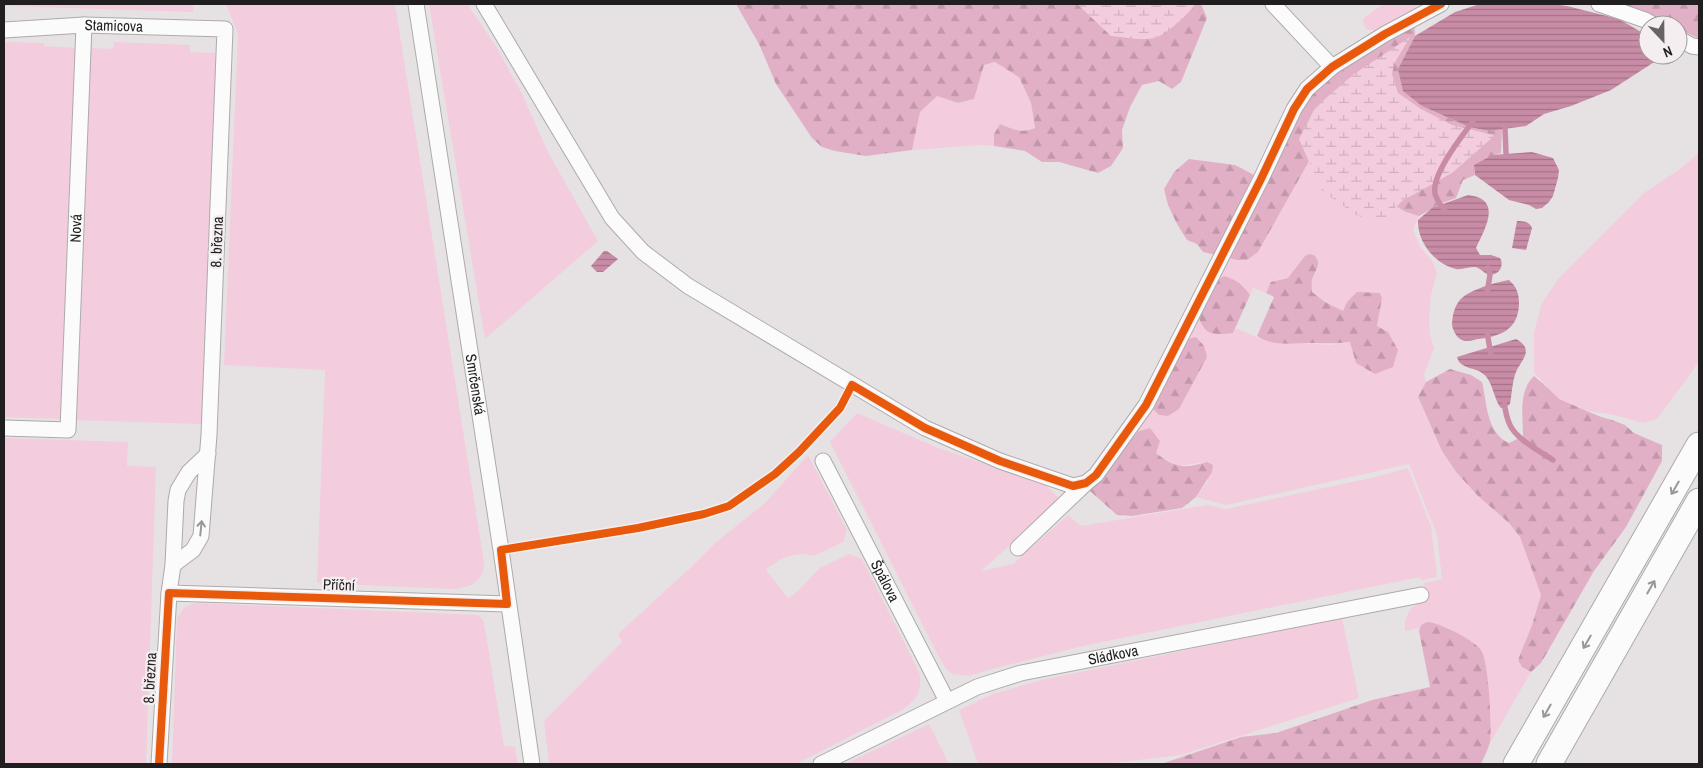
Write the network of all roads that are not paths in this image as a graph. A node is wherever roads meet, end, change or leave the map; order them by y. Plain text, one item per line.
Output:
1 (416, 4) edge
2 (484, 4) edge
3 (1273, 4) edge
4 (1441, 4) edge
5 (1598, 4) edge
6 (1638, 18) edge
7 (84, 25) junction
8 (4, 30) edge
9 (225, 30) joint
10 (1332, 67) junction
11 (4, 428) edge
12 (1699, 445) edge
13 (208, 454) junction
14 (823, 461) dead end
15 (1086, 483) junction
16 (1699, 501) edge
17 (1018, 548) dead end
18 (173, 564) junction
19 (169, 593) junction
20 (1421, 595) dead end
21 (507, 604) junction
22 (947, 701) junction
23 (159, 764) edge
24 (532, 764) edge
25 (821, 764) edge
26 (1516, 764) edge
27 (1549, 764) edge

1 - 21 street, Smrčenská
2 - 15 street
3 - 10 street
4 - 10 street
5 - 6 street
7 - 8 street, Stamicova
7 - 9 street, Stamicova
7 - 11 street, Nová
9 - 13 street, 8. března
10 - 15 street
12 -> 26 highway
13 - 18 street, 8. března
18 -> 13 street, 8. března
14 - 22 street, Špálova
15 - 17 street
27 -> 16 highway
18 - 19 street, 8. března
19 - 21 street, Příční
19 - 23 street, 8. března
20 - 22 street, Sládkova
21 - 24 street, Smrčenská
22 - 25 street, Sládkova

